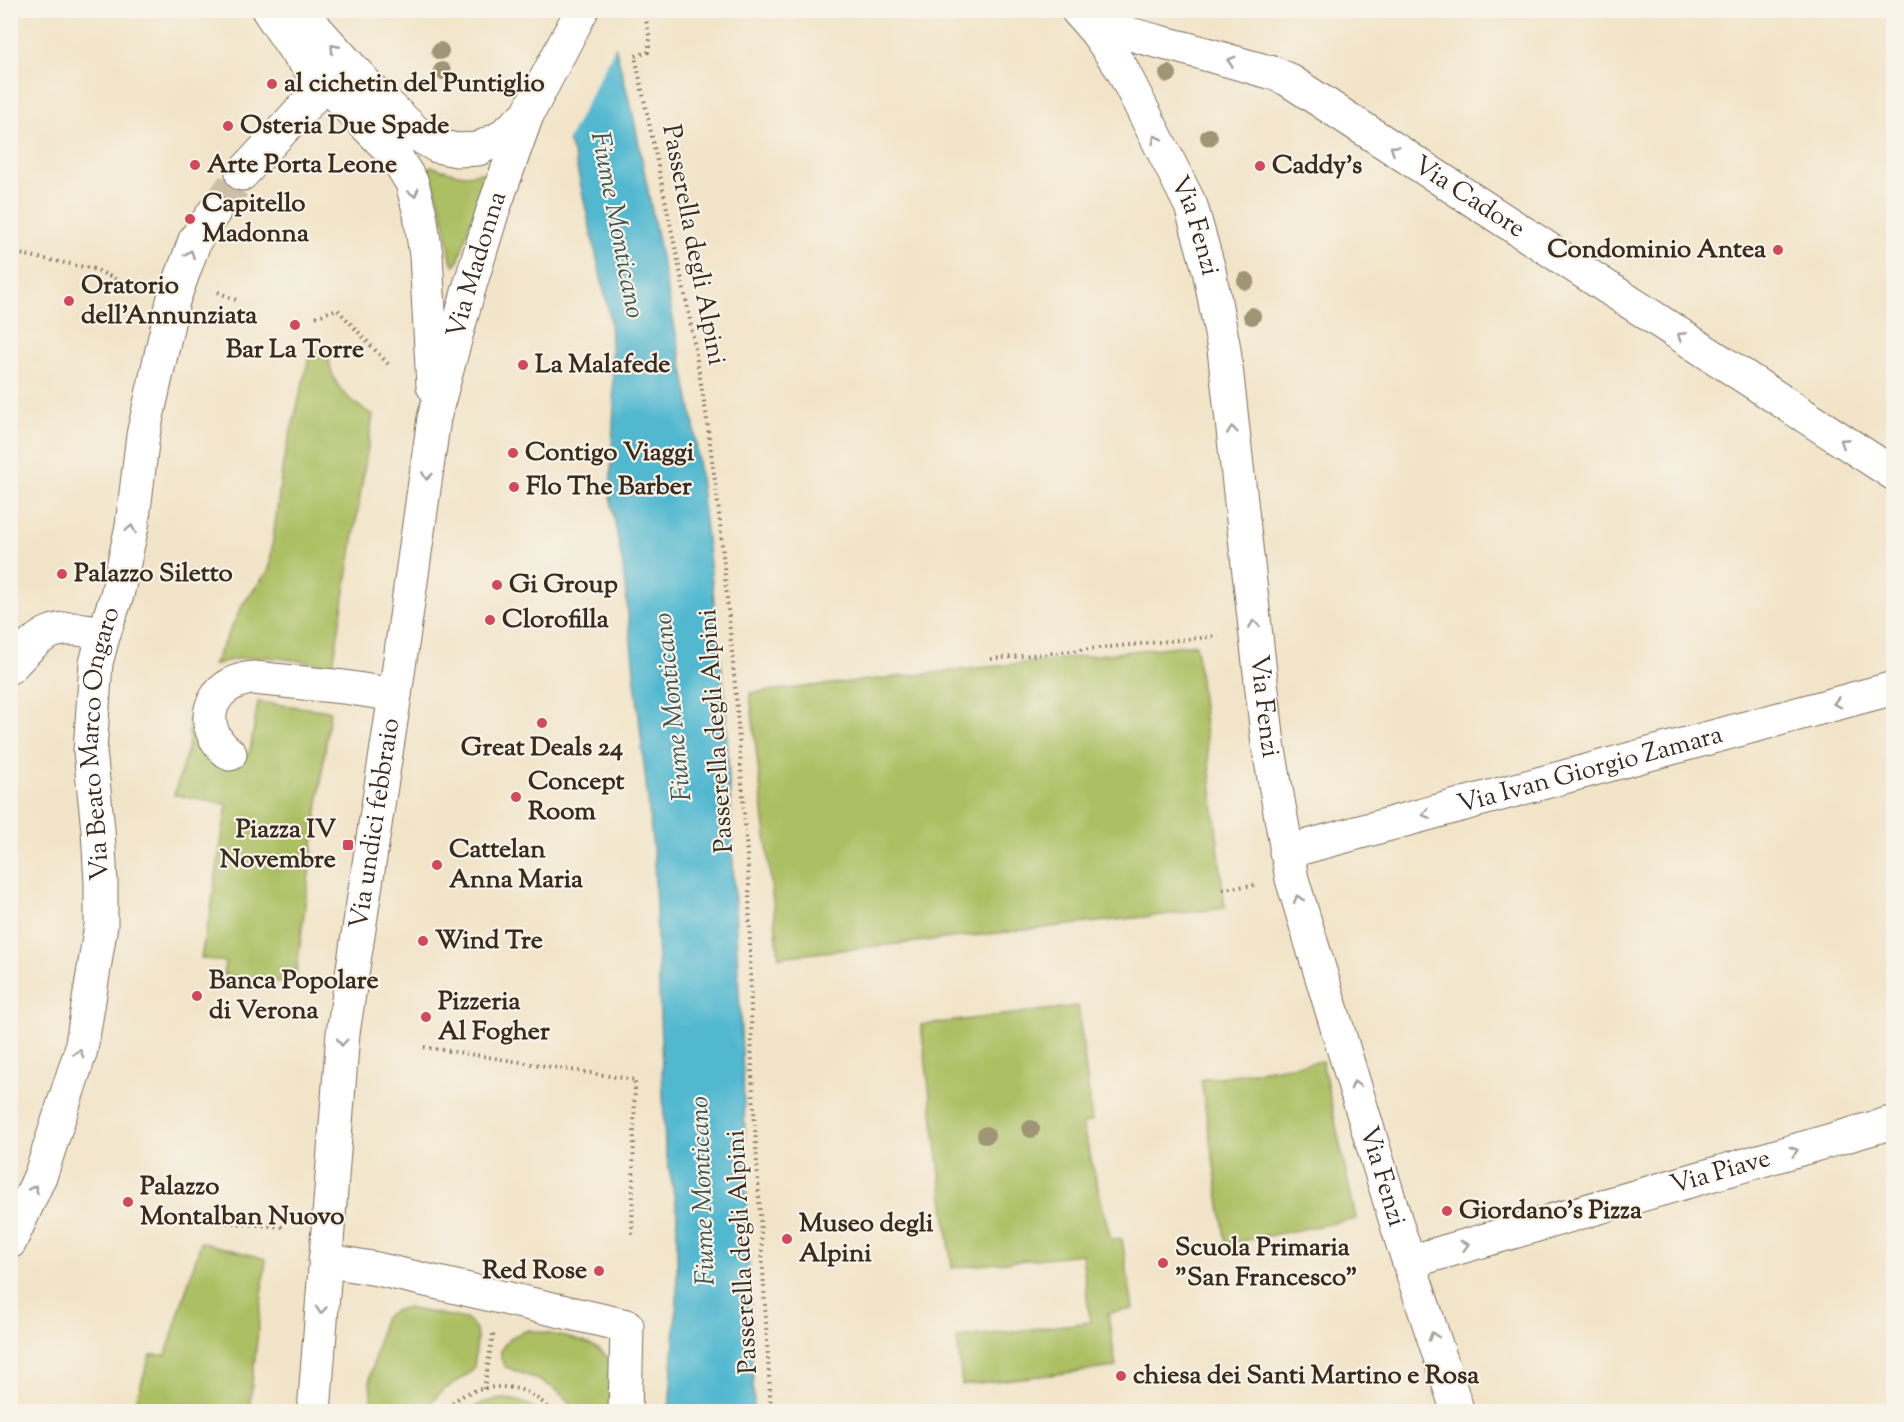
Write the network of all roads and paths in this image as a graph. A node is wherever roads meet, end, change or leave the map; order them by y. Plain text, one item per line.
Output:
1 (268, 10) edge
2 (299, 10) edge
3 (582, 10) edge
4 (644, 10) edge
5 (1077, 10) edge
6 (1084, 10) edge
7 (325, 84) junction
8 (527, 115) junction
9 (242, 174) tunnel mouth
10 (214, 212) tunnel mouth
11 (10, 252) edge
12 (172, 301) junction
13 (316, 317) dead end
14 (390, 366) dead end
15 (434, 418) junction
16 (1893, 474) edge
17 (104, 633) junction
18 (1225, 635) dead end
19 (991, 659) dead end
20 (10, 667) edge
21 (1893, 688) edge
22 (395, 695) junction
23 (230, 754) dead end
24 (1286, 852) junction
25 (424, 1047) dead end
26 (1893, 1122) edge
27 (192, 1220) dead end
28 (284, 1227) dead end
29 (632, 1236) dead end
30 (10, 1242) edge
31 (326, 1246) junction
32 (1409, 1262) junction
33 (499, 1297) junction
34 (483, 1389) junction
35 (314, 1412) edge
36 (445, 1412) edge
37 (553, 1412) edge
38 (625, 1412) edge
39 (771, 1412) edge
40 (1458, 1412) edge

1 - 7 street
8 -> 2 street, Via Madonna
3 - 8 street, Via Madonna
4 - 39 path, Passerella degli Alpini
24 -> 5 street, Via Fenzi
16 -> 6 street, Via Cadore
7 - 9 street
7 -> 15 street
8 - 15 street, Via Madonna
12 -> 10 street, Via Beato Marco Ongaro
11 - 12 path
17 -> 12 street, Via Beato Marco Ongaro
13 - 14 path
15 -> 22 street, Via undici febbraio
17 - 20 street
30 -> 17 street, Via Beato Marco Ongaro
18 - 19 path
21 -> 24 street, Via Ivan Giorgio Zamara
22 - 23 street
22 -> 31 street, Via undici febbraio
32 -> 24 street, Via Fenzi
25 - 29 path
32 -> 26 street, Via Piave
27 - 28 path
31 - 33 street
31 -> 35 street, Via undici febbraio
40 -> 32 street, Via Fenzi
33 - 34 path
33 - 38 street
34 - 36 path
34 - 37 path

